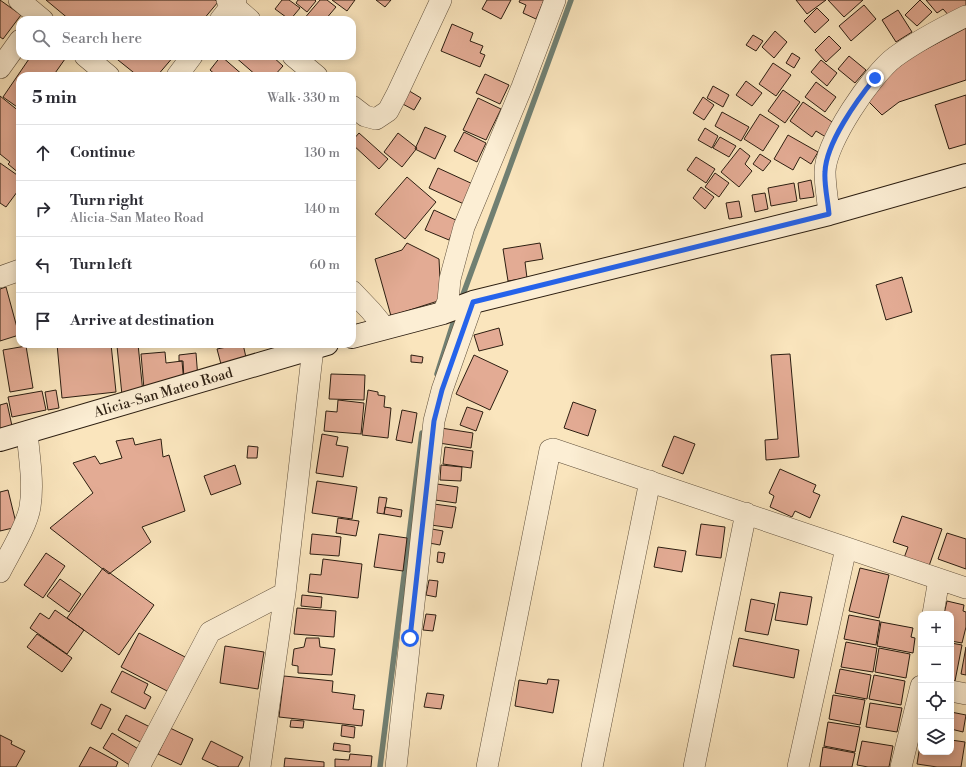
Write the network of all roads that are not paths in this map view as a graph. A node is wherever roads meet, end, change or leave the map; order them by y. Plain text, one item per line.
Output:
1 (19, 0) edge
2 (441, 0) edge
3 (556, 0) edge
4 (229, 6) edge
5 (36, 16) edge
6 (244, 16) edge
7 (966, 16) edge
8 (16, 46) edge
9 (90, 60) edge
10 (189, 60) edge
11 (298, 60) edge
12 (0, 68) edge
13 (104, 72) edge
14 (180, 72) edge
15 (312, 72) edge
16 (356, 109) edge
17 (966, 175) edge
18 (829, 214) junction
19 (16, 271) edge
20 (0, 277) edge
21 (356, 295) edge
22 (473, 302) junction
23 (443, 313) junction
24 (385, 328) junction
25 (356, 336) edge
26 (313, 348) edge
27 (320, 348) edge
28 (27, 432) junction
29 (0, 440) edge
30 (650, 481) junction
31 (746, 514) junction
32 (846, 548) junction
33 (0, 572) edge
34 (939, 579) junction
35 (966, 588) edge
36 (285, 593) junction
37 (934, 611) edge
38 (954, 691) edge
39 (966, 694) edge
40 (918, 701) edge
41 (905, 766) edge
42 (139, 767) edge
43 (260, 767) edge
44 (396, 767) edge
45 (487, 767) edge
46 (592, 767) edge
47 (694, 767) edge
48 (798, 767) edge

1 - 5 street
2 - 16 street
3 - 23 street
4 - 6 street
7 - 18 street
8 - 12 street
9 - 13 street
10 - 14 street
11 - 15 street
17 - 18 main road
18 - 22 main road
19 - 20 street
21 - 24 street
22 - 23 main road
22 - 44 street
23 - 24 main road
24 - 25 main road
26 - 28 main road, Alicia-San Mateo Road
27 - 36 street
28 - 29 main road, Alicia-San Mateo Road
28 - 33 street
30 - 31 street
30 - 45 street
30 - 46 street
31 - 32 street
31 - 47 street
32 - 34 street
32 - 48 street
34 - 35 street
34 - 37 street
36 - 42 street
36 - 43 street
38 - 39 street
40 - 41 street

